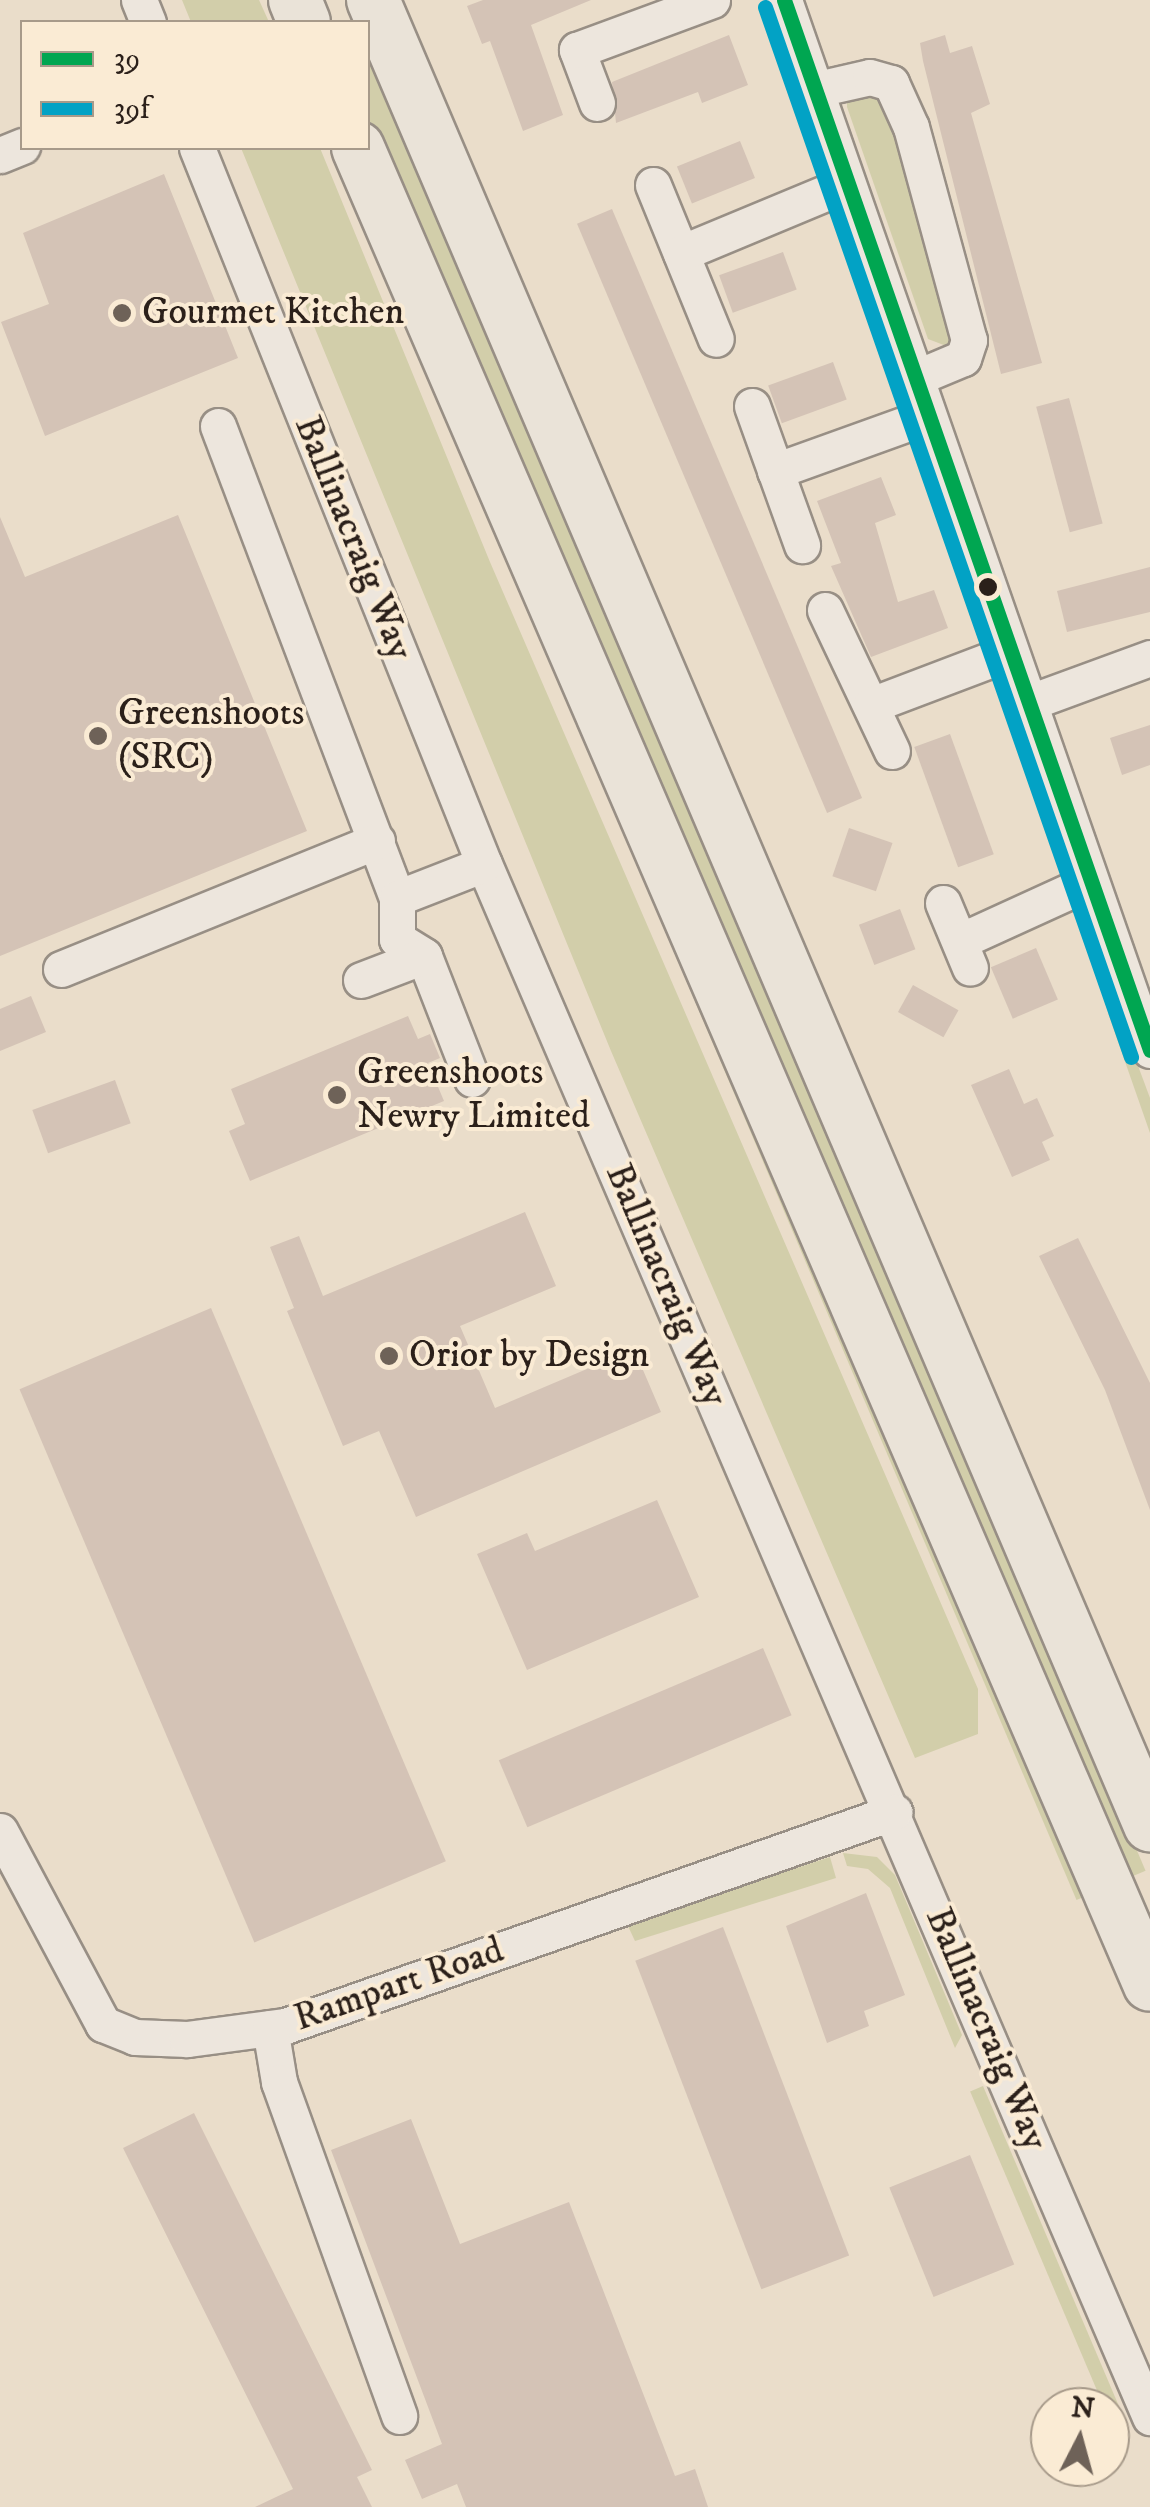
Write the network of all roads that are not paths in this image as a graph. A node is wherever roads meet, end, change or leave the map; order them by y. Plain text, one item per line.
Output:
1 (373, 0) edge
2 (712, 0) edge
3 (784, 0) edge
4 (813, 90) junction
5 (597, 103) dead end
6 (198, 150) edge
7 (359, 150) edge
8 (847, 184) junction
9 (652, 185) dead end
10 (680, 253) junction
11 (716, 339) dead end
12 (913, 379) junction
13 (752, 406) dead end
14 (924, 417) junction
15 (218, 426) dead end
16 (775, 471) junction
17 (802, 545) dead end
18 (826, 610) dead end
19 (1008, 653) junction
20 (1150, 658) edge
21 (1025, 704) junction
22 (870, 705) junction
23 (892, 751) dead end
24 (376, 841) junction
25 (484, 864) junction
26 (1087, 883) junction
27 (398, 898) junction
28 (944, 904) dead end
29 (424, 956) junction
30 (61, 969) dead end
31 (361, 980) dead end
32 (1150, 1050) edge
33 (472, 1079) dead end
34 (894, 1812) junction
35 (1150, 1825) edge
36 (0, 1831) edge
37 (1150, 1984) edge
38 (270, 2028) junction
39 (399, 2416) dead end
40 (1150, 2417) edge

1 - 35 highway
2 - 5 street
3 - 4 street
4 - 8 street
4 - 12 street
6 - 25 street, Ballinacraig Way
7 - 37 highway
8 - 10 street
8 - 12 street
9 - 10 street
10 - 11 street
12 - 14 street
13 - 16 street
14 - 16 street
14 - 19 street
15 - 24 street
16 - 17 street
18 - 22 street
19 - 21 street
19 - 22 street
20 - 21 street
21 - 26 street
22 - 23 street
24 - 27 street
24 - 30 street
25 - 27 street
25 - 34 street, Ballinacraig Way
26 - 28 street
26 - 32 street
27 - 29 street
29 - 31 street
29 - 33 street
34 - 38 street, Rampart Road
34 - 40 street, Ballinacraig Way
36 - 38 street, Rampart Road
38 - 39 street

